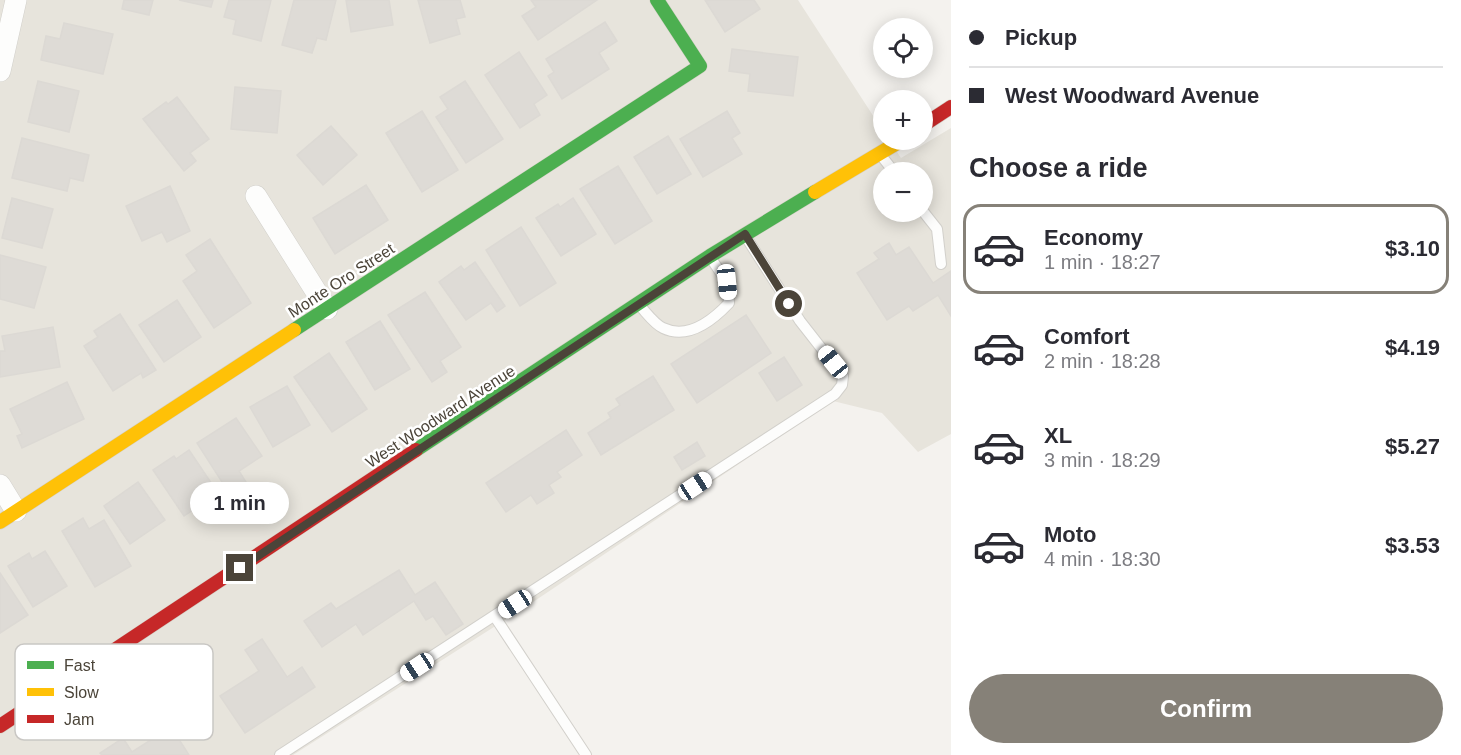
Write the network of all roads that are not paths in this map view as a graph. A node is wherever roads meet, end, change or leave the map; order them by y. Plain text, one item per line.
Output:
1 (16, 0) edge
2 (657, 0) edge
3 (0, 71) edge
4 (951, 107) edge
5 (933, 119) edge
6 (886, 150) edge
7 (880, 154) junction
8 (886, 162) edge
9 (256, 196) dead end
10 (931, 222) edge
11 (745, 234) junction
12 (710, 256) junction
13 (941, 264) dead end
14 (639, 305) junction
15 (327, 309) junction
16 (0, 485) edge
17 (8, 517) edge
18 (495, 617) junction
19 (124, 644) edge
20 (15, 716) edge
21 (0, 726) edge
22 (280, 755) edge
23 (586, 755) edge

1 - 3 street
2 - 15 street, Monte Oro Street
4 - 5 street
6 - 7 street, West Woodward Avenue
7 - 8 lane
7 - 11 street, West Woodward Avenue
9 - 15 street
10 - 13 lane
11 - 12 street, West Woodward Avenue
11 - 18 lane
12 - 14 street, West Woodward Avenue
12 - 14 lane
14 - 19 street, West Woodward Avenue
15 - 17 street, Monte Oro Street
16 - 17 street
18 - 22 lane
18 - 23 lane
20 - 21 street, West Woodward Avenue

